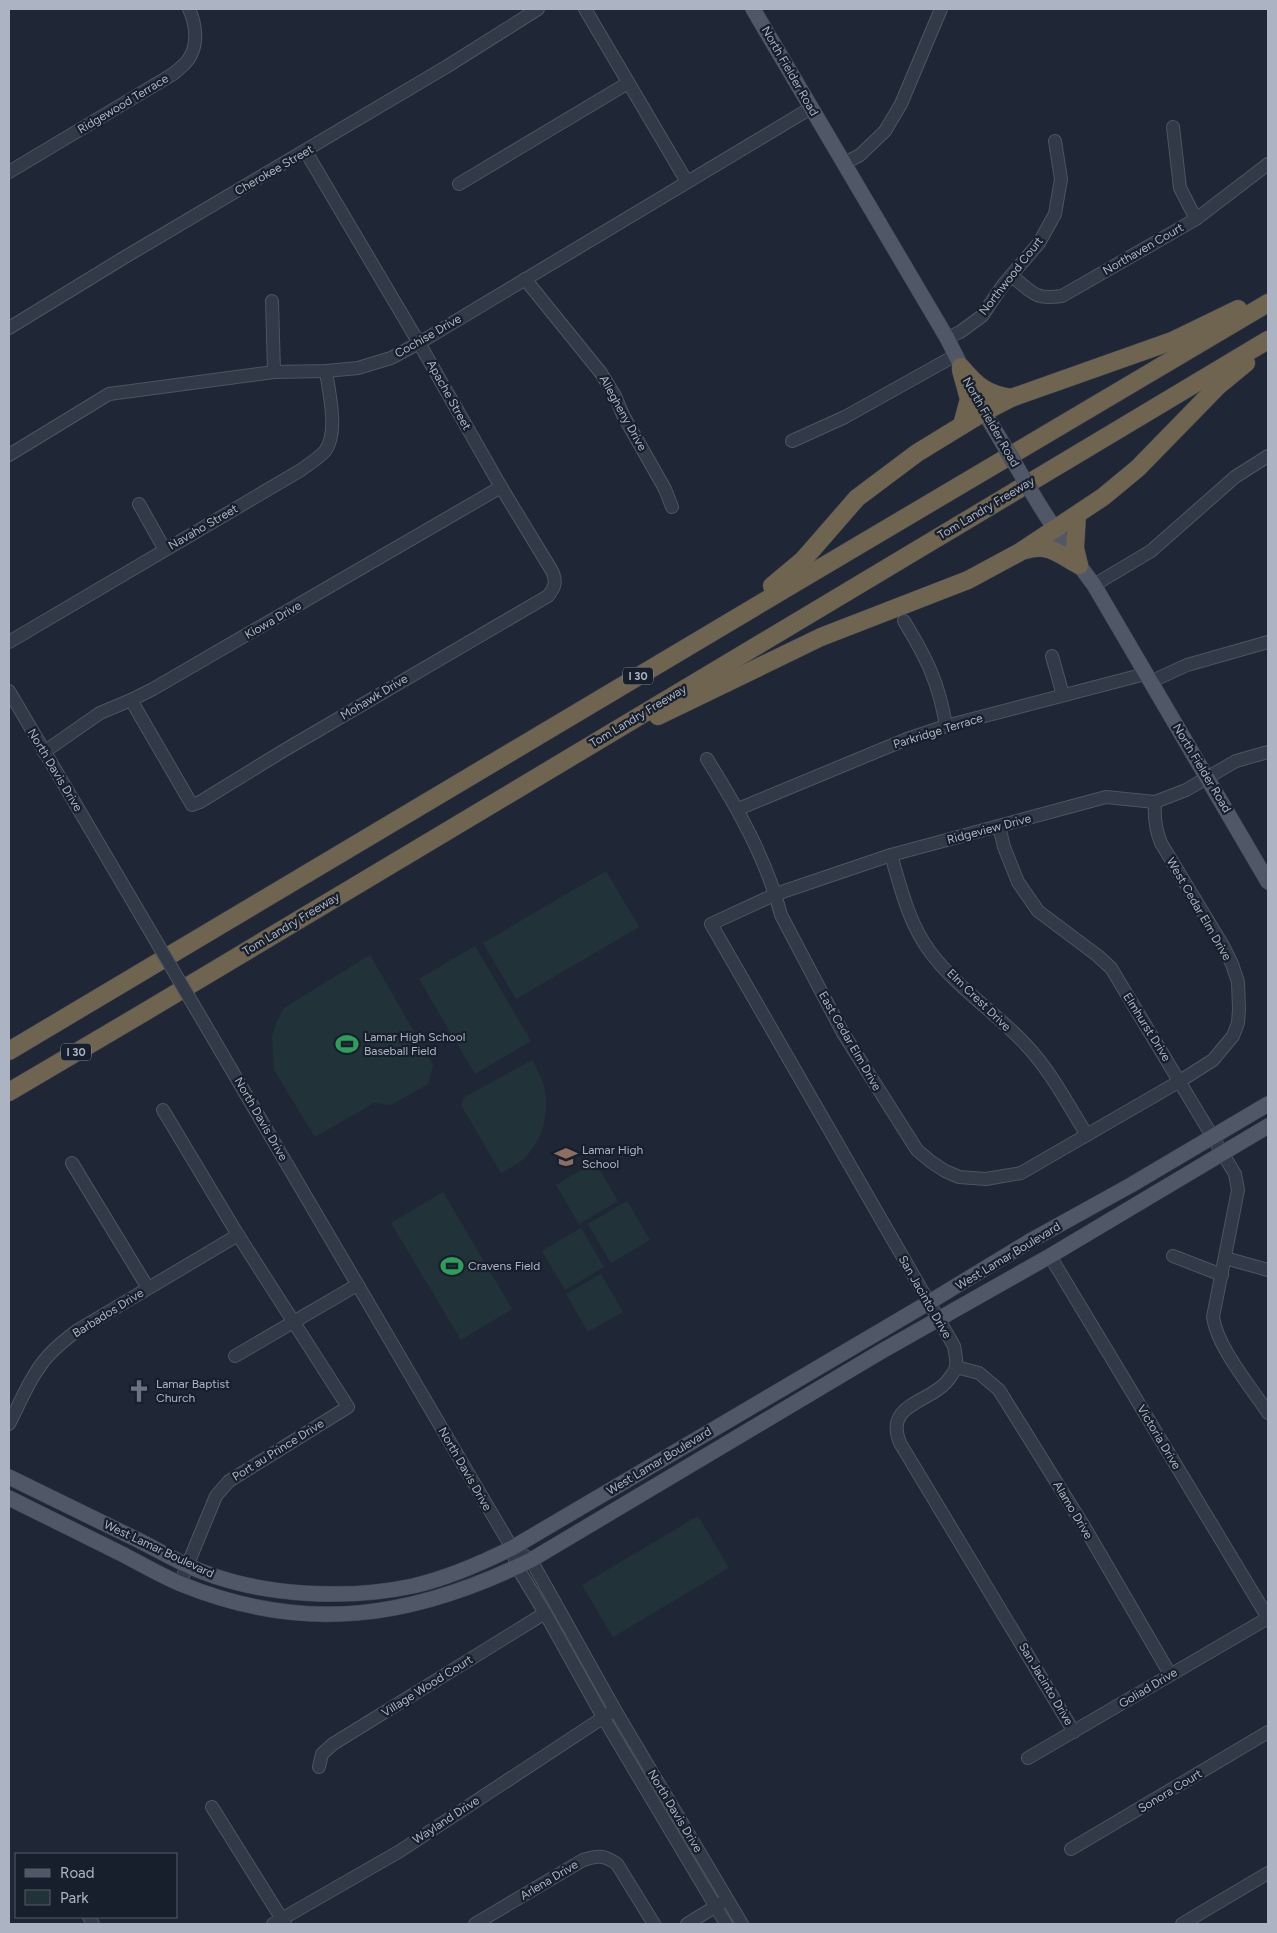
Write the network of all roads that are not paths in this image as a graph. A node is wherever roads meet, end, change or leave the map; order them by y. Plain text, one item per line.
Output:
1 (189, 9) edge
2 (538, 9) edge
3 (585, 9) edge
4 (753, 9) edge
5 (941, 9) edge
6 (628, 83) junction
7 (811, 108) junction
8 (1173, 126) dead end
9 (1055, 140) dead end
10 (306, 152) junction
11 (845, 163) junction
12 (1268, 164) edge
13 (9, 172) edge
14 (687, 182) junction
15 (460, 184) dead end
16 (1196, 219) junction
17 (1012, 276) junction
18 (525, 279) junction
19 (1268, 294) edge
20 (272, 301) dead end
21 (1268, 303) edge
22 (9, 328) edge
23 (947, 338) junction
24 (1268, 340) edge
25 (419, 343) junction
26 (1268, 347) edge
27 (958, 361) junction
28 (326, 371) junction
29 (274, 372) junction
30 (1011, 398) junction
31 (984, 412) junction
32 (962, 425) junction
33 (792, 441) dead end
34 (9, 455) edge
35 (1268, 456) edge
36 (501, 487) junction
37 (139, 504) dead end
38 (672, 507) dead end
39 (1077, 515) junction
40 (1055, 530) junction
41 (165, 550) junction
42 (1020, 552) junction
43 (1079, 565) junction
44 (1094, 585) junction
45 (554, 588) joint
46 (904, 621) dead end
47 (9, 642) edge
48 (1268, 642) edge
49 (1052, 656) dead end
50 (643, 673) junction
51 (1148, 678) junction
52 (9, 691) edge
53 (1063, 695) junction
54 (131, 700) junction
55 (12, 705) edge
56 (946, 726) junction
57 (44, 752) junction
58 (1268, 752) edge
59 (707, 759) dead end
60 (1208, 777) junction
61 (528, 782) junction
62 (1155, 802) junction
63 (738, 809) junction
64 (999, 826) junction
65 (891, 855) junction
66 (1268, 882) edge
67 (776, 894) junction
68 (711, 924) joint
69 (143, 1013) junction
70 (9, 1051) edge
71 (1180, 1081) junction
72 (9, 1092) edge
73 (9, 1101) edge
74 (1268, 1104) edge
75 (163, 1110) dead end
76 (1268, 1126) edge
77 (1087, 1135) junction
78 (1212, 1137) junction
79 (1223, 1154) junction
80 (72, 1163) dead end
81 (238, 1235) junction
82 (1050, 1256) junction
83 (1173, 1256) dead end
84 (1225, 1258) junction
85 (1268, 1270) edge
86 (1222, 1275) junction
87 (357, 1285) junction
88 (148, 1288) junction
89 (928, 1303) junction
90 (938, 1320) junction
91 (294, 1322) junction
92 (872, 1336) junction
93 (882, 1351) junction
94 (235, 1356) dead end
95 (956, 1367) junction
96 (1268, 1413) edge
97 (9, 1424) edge
98 (9, 1477) edge
99 (9, 1498) edge
100 (512, 1548) junction
101 (531, 1560) junction
102 (188, 1565) junction
103 (517, 1567) junction
104 (180, 1583) junction
105 (545, 1613) junction
106 (1268, 1618) edge
107 (1170, 1674) junction
108 (615, 1710) junction
109 (603, 1717) junction
110 (1074, 1732) junction
111 (1268, 1732) edge
112 (1028, 1758) dead end
113 (319, 1767) dead end
114 (212, 1807) dead end
115 (1071, 1849) dead end
116 (1268, 1873) edge
117 (727, 1900) junction
118 (716, 1907) junction
119 (280, 1922) edge
120 (475, 1924) edge
121 (654, 1924) edge
122 (687, 1924) edge
123 (726, 1924) edge
124 (742, 1924) edge
125 (1182, 1924) edge

1 - 13 street, Ridgewood Terrace
2 - 10 street, Cherokee Street
3 - 6 street
4 - 7 main road, North Fielder Road
5 - 11 street
6 - 14 street
6 - 15 street
7 - 11 main road, North Fielder Road
7 - 14 street, Cochise Drive
8 - 16 street
9 - 17 street, Northwood Court
10 - 22 street, Cherokee Street
10 - 25 street, Apache Street
11 - 23 main road, North Fielder Road
12 - 16 street, Northaven Court
14 - 18 street, Cochise Drive
16 - 17 street, Northaven Court
17 - 23 street, Northwood Court
18 - 25 street, Cochise Drive
18 - 38 street, Allegheny Drive
19 - 30 highway
20 - 29 street
21 - 50 highway, I 30
23 - 27 main road, North Fielder Road
24 - 61 highway, Tom Landry Freeway / I 30
25 - 28 street, Cochise Drive
25 - 36 street, Apache Street
26 - 39 highway
27 - 30 highway
27 - 31 main road, North Fielder Road
27 - 32 highway
27 - 33 street
28 - 29 street, Cochise Drive
28 - 41 street, Navaho Street
29 - 34 street, Cochise Drive
30 - 31 highway
31 - 32 highway
31 - 40 main road, North Fielder Road, bridge
32 - 50 highway
35 - 44 street
36 - 45 street, Apache Street
36 - 54 street, Kiowa Drive
37 - 41 street
39 - 40 highway
39 - 43 highway
40 - 42 highway
40 - 43 main road, North Fielder Road
41 - 47 street, Navaho Street
42 - 43 highway
42 - 61 highway
43 - 44 main road, North Fielder Road
44 - 51 main road, North Fielder Road
45 - 54 street, Mohawk Drive
46 - 56 street
48 - 51 street, Parkridge Terrace
49 - 53 street
50 - 70 highway, I 30
51 - 53 street, Parkridge Terrace
51 - 60 main road, North Fielder Road
52 - 55 street, North Davis Drive
53 - 56 street, Parkridge Terrace
54 - 57 street, Kiowa Drive
55 - 57 street, North Davis Drive
56 - 63 street, Parkridge Terrace
57 - 87 street, North Davis Drive, bridge
58 - 60 street, Ridgeview Drive
59 - 63 street, East Cedar Elm Drive
60 - 62 street, Ridgeview Drive
60 - 66 main road, North Fielder Road
61 - 69 highway, Tom Landry Freeway / I 30
62 - 64 street, Ridgeview Drive
62 - 71 street, West Cedar Elm Drive
63 - 67 street, East Cedar Elm Drive
64 - 65 street, Ridgeview Drive
64 - 71 street, Elmhurst Drive
65 - 67 street, Ridgeview Drive
65 - 77 street, Elm Crest Drive
67 - 68 street, Ridgeview Drive
67 - 77 street, East Cedar Elm Drive
68 - 89 street, San Jacinto Drive
69 - 72 highway, Tom Landry Freeway / I 30
69 - 73 highway
71 - 77 street, West Cedar Elm Drive
71 - 78 street, Elmhurst Drive
74 - 78 main road, West Lamar Boulevard
75 - 81 street
76 - 79 main road, West Lamar Boulevard
78 - 79 street, Elmhurst Drive
78 - 89 main road, West Lamar Boulevard
79 - 82 main road, West Lamar Boulevard
79 - 84 street, Elmhurst Drive
80 - 88 street
81 - 88 street, Barbados Drive
81 - 91 street
82 - 90 main road, West Lamar Boulevard
82 - 106 street, Victoria Drive
83 - 86 street
84 - 85 street
84 - 86 street, Elmhurst Drive
86 - 96 street, Elmhurst Drive
87 - 91 street
87 - 100 street, North Davis Drive
88 - 97 street, Barbados Drive
89 - 90 street, San Jacinto Drive
89 - 92 main road, West Lamar Boulevard
90 - 93 main road, West Lamar Boulevard
90 - 95 street, San Jacinto Drive
91 - 94 street
91 - 102 street, Port au Prince Drive
92 - 93 main road
92 - 100 main road, West Lamar Boulevard
93 - 101 main road, West Lamar Boulevard
95 - 107 street, Alamo Drive
95 - 110 street, San Jacinto Drive
98 - 102 main road, West Lamar Boulevard
99 - 104 main road, West Lamar Boulevard
100 - 101 street, North Davis Drive
100 - 102 main road, West Lamar Boulevard
100 - 103 street, North Davis Drive
101 - 103 main road, West Lamar Boulevard
101 - 108 street, North Davis Drive
102 - 104 street, Port au Prince Drive
103 - 104 main road, West Lamar Boulevard
103 - 105 street, North Davis Drive
105 - 109 street, North Davis Drive
105 - 113 street, Village Wood Court
106 - 107 street, Goliad Drive
107 - 110 street, Goliad Drive
108 - 109 street, Wayland Drive
108 - 117 street, North Davis Drive
109 - 118 street, North Davis Drive
109 - 119 street, Wayland Drive
110 - 112 street, Goliad Drive
111 - 115 street, Sonora Court
114 - 119 street
116 - 125 street
117 - 118 street
117 - 124 street, North Davis Drive
118 - 122 street
118 - 123 street, North Davis Drive
120 - 121 street, Arlena Drive

